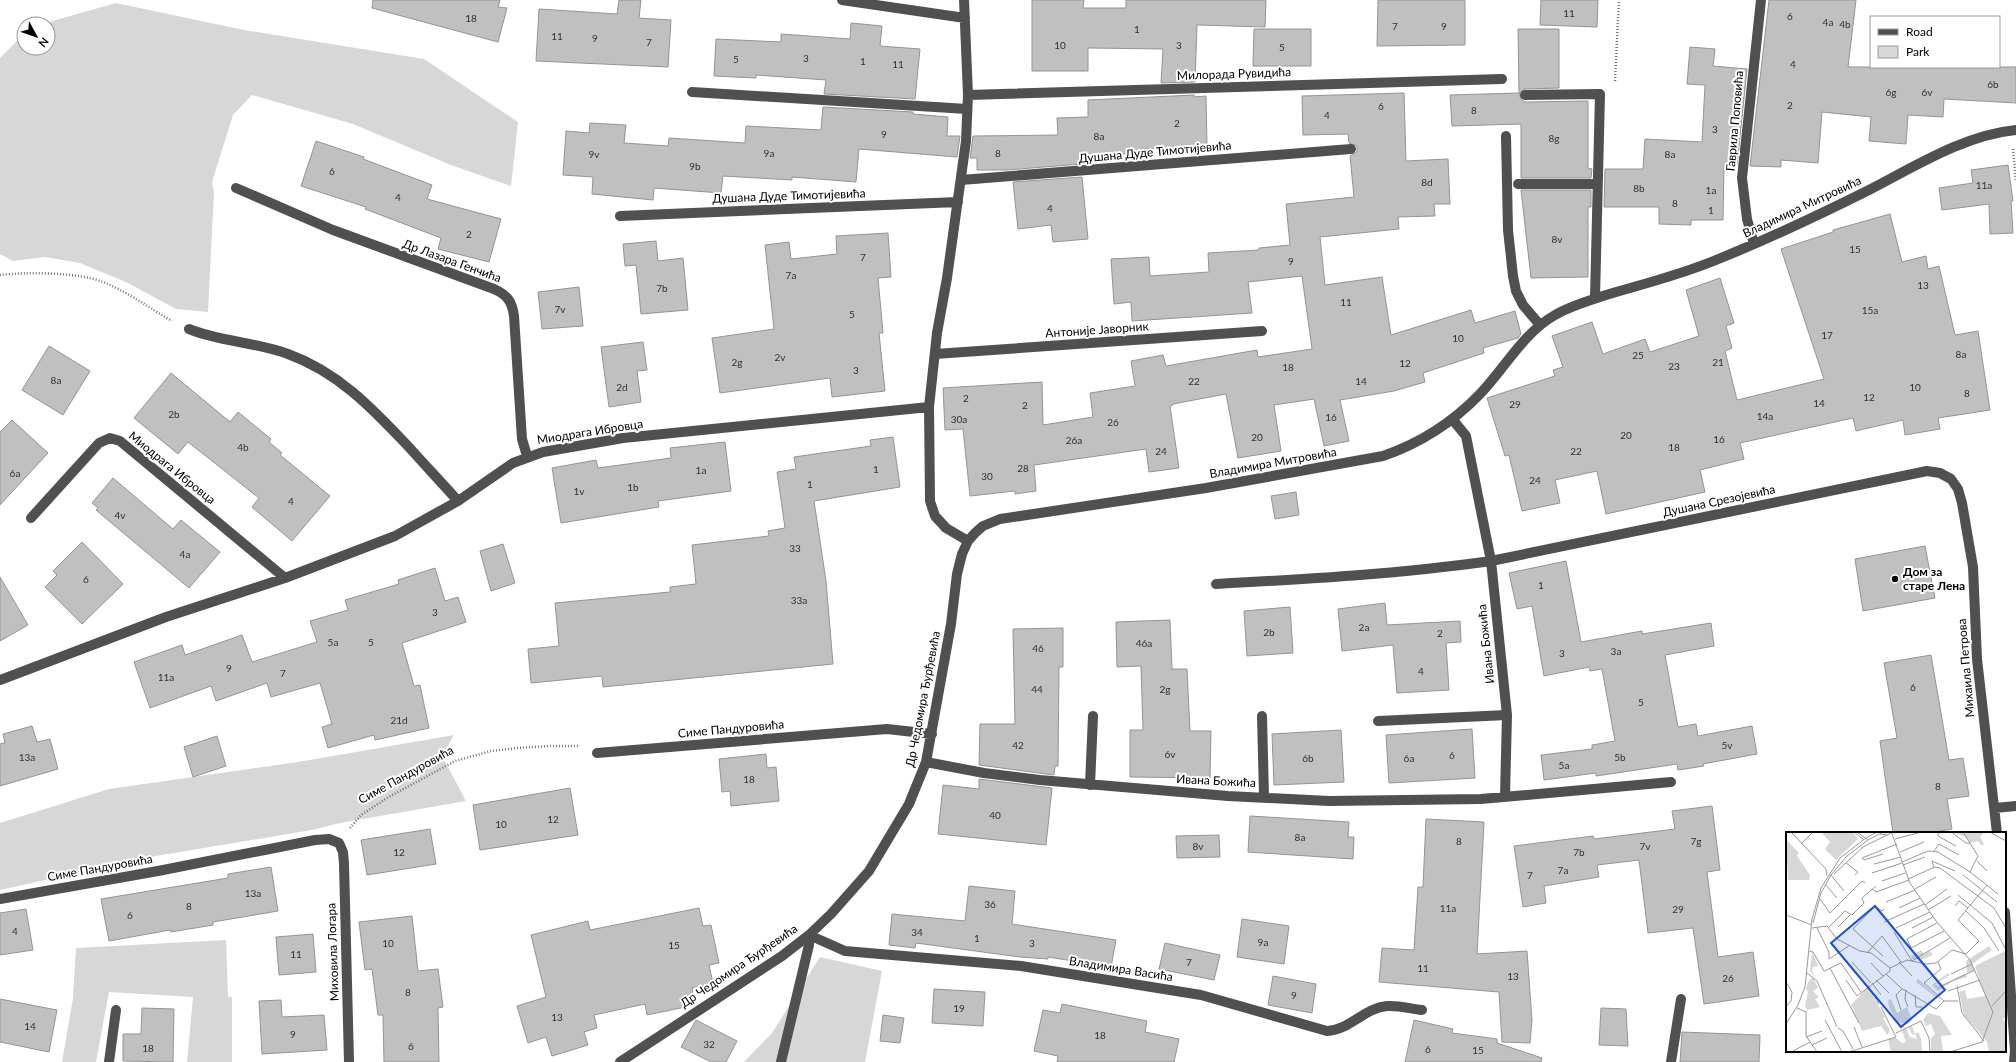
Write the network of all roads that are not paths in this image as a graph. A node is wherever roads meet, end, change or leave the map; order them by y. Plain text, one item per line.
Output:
1 (842, 0) edge
2 (964, 0) edge
3 (1761, 0) edge
4 (965, 18) junction
5 (1502, 79) dead end
6 (692, 92) dead end
7 (968, 95) junction
8 (1525, 95) dead end
9 (967, 109) junction
10 (2013, 130) edge
11 (1506, 136) dead end
12 (1351, 149) dead end
13 (961, 180) junction
14 (1518, 184) dead end
15 (1598, 184) junction
16 (236, 188) dead end
17 (958, 202) junction
18 (620, 216) dead end
19 (1754, 244) junction
20 (1595, 298) junction
21 (1540, 325) junction
22 (189, 329) road end
23 (1262, 331) dead end
24 (935, 354) junction
25 (929, 407) junction
26 (1453, 420) junction
27 (527, 456) junction
28 (1951, 479) joint
29 (458, 502) junction
30 (31, 518) dead end
31 (968, 541) junction
32 (1491, 561) junction
33 (285, 578) junction
34 (1216, 584) dead end
35 (0, 680) edge
36 (1507, 715) junction
37 (1093, 716) dead end
38 (1262, 716) dead end
39 (1378, 721) dead end
40 (932, 734) junction
41 (597, 753) road end
42 (926, 762) junction
43 (1671, 782) dead end
44 (1090, 784) junction
45 (1264, 796) junction
46 (1505, 796) junction
47 (2016, 806) edge
48 (1995, 808) junction
49 (1997, 832) edge
50 (339, 843) joint
51 (0, 899) edge
52 (2006, 926) edge
53 (809, 935) junction
54 (1681, 999) dead end
55 (116, 1010) dead end
56 (1422, 1010) dead end
57 (109, 1062) edge
58 (349, 1062) edge
59 (620, 1062) edge
60 (780, 1062) edge
61 (1671, 1062) edge
62 (2014, 1062) edge

1 - 4 street
2 - 4 street
3 - 19 street, Гаврила Поповића
4 - 7 street
5 - 7 street, Милорада Рувидића
6 - 9 street
7 - 9 street
8 - 15 street
9 - 13 street
10 - 19 street, Владимира Митровића
11 - 21 street
12 - 13 street, Душана Дуде Тимотијевића
13 - 17 street
14 - 15 street
15 - 20 street
16 - 27 street, Др Лазара Генчића
17 - 18 street, Душана Дуде Тимотијевића
17 - 24 street
19 - 20 street, Владимира Митровића
20 - 21 street, Владимира Митровића
21 - 26 street, Владимира Митровића
22 - 29 street
23 - 24 street, Антоније Јаворник
24 - 25 street
25 - 27 street, Миодрага Ибровца
25 - 31 street
26 - 31 street, Владимира Митровића
26 - 32 street, Ивана Божића
27 - 29 street, Миодрага Ибровца
28 - 32 street, Душана Срезојевића
28 - 48 street, Михаила Петрова
29 - 33 street, Миодрага Ибровца
30 - 33 street, Миодрага Ибровца
31 - 40 street, Др Чедомира Ђурђевића
32 - 34 street
32 - 36 street, Ивана Божића
33 - 35 street, Миодрага Ибровца
36 - 39 street
36 - 46 street, Ивана Божића
37 - 44 street
38 - 45 street
40 - 41 street, Симе Пандуровића
40 - 42 street, Др Чедомира Ђурђевића
42 - 44 street, Ивана Божића
42 - 53 street, Др Чедомира Ђурђевића
43 - 46 street, Ивана Божића
44 - 45 street, Ивана Божића
45 - 46 street, Ивана Божића
47 - 48 street
48 - 49 street, Михаила Петрова
50 - 51 street, Симе Пандуровића
50 - 58 street, Миховила Логара
52 - 62 street
53 - 56 street, Владимира Васића
53 - 59 street, Др Чедомира Ђурђевића
53 - 60 street
54 - 61 street
55 - 57 street

